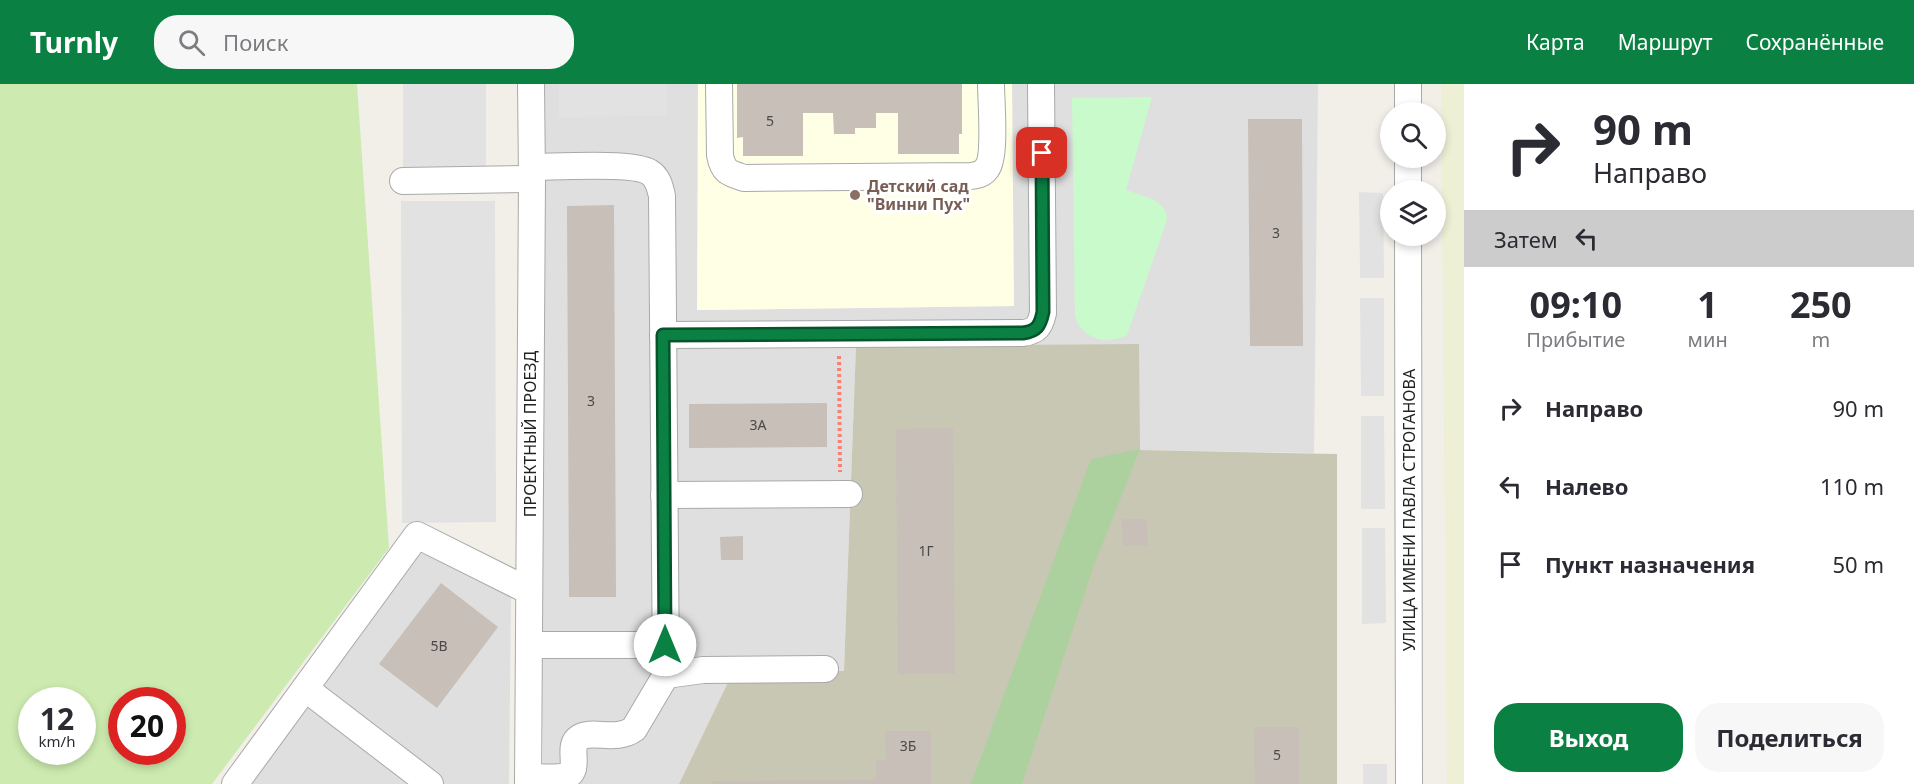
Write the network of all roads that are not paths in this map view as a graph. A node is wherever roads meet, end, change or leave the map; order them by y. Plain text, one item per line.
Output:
1 (531, 84) edge
2 (719, 84) edge
3 (991, 84) edge
4 (1041, 84) edge
5 (1408, 84) edge
6 (1408, 102) edge
7 (532, 173) junction
8 (403, 180) dead end
9 (1408, 246) edge
10 (663, 335) junction
11 (844, 494) road end
12 (664, 495) junction
13 (529, 591) junction
14 (529, 645) junction
15 (665, 645) junction
16 (825, 669) dead end
17 (666, 675) junction
18 (306, 689) junction
19 (528, 780) edge
20 (235, 784) edge
21 (430, 784) edge
22 (1409, 784) edge

1 - 7 street, ПРОЕКТНЫЙ ПРОЕЗД
2 - 3 street
4 - 10 street
5 - 6 street
7 - 8 street
7 - 10 street
7 - 13 street, ПРОЕКТНЫЙ ПРОЕЗД
9 - 22 street, УЛИЦА ИМЕНИ ПАВЛА СТРОГАНОВА
10 - 12 street
11 - 12 street
12 - 15 street
13 - 14 street, ПРОЕКТНЫЙ ПРОЕЗД
13 - 18 street
14 - 15 street
14 - 19 street, ПРОЕКТНЫЙ ПРОЕЗД
15 - 17 street
16 - 17 street
17 - 19 street
18 - 20 street
18 - 21 street

